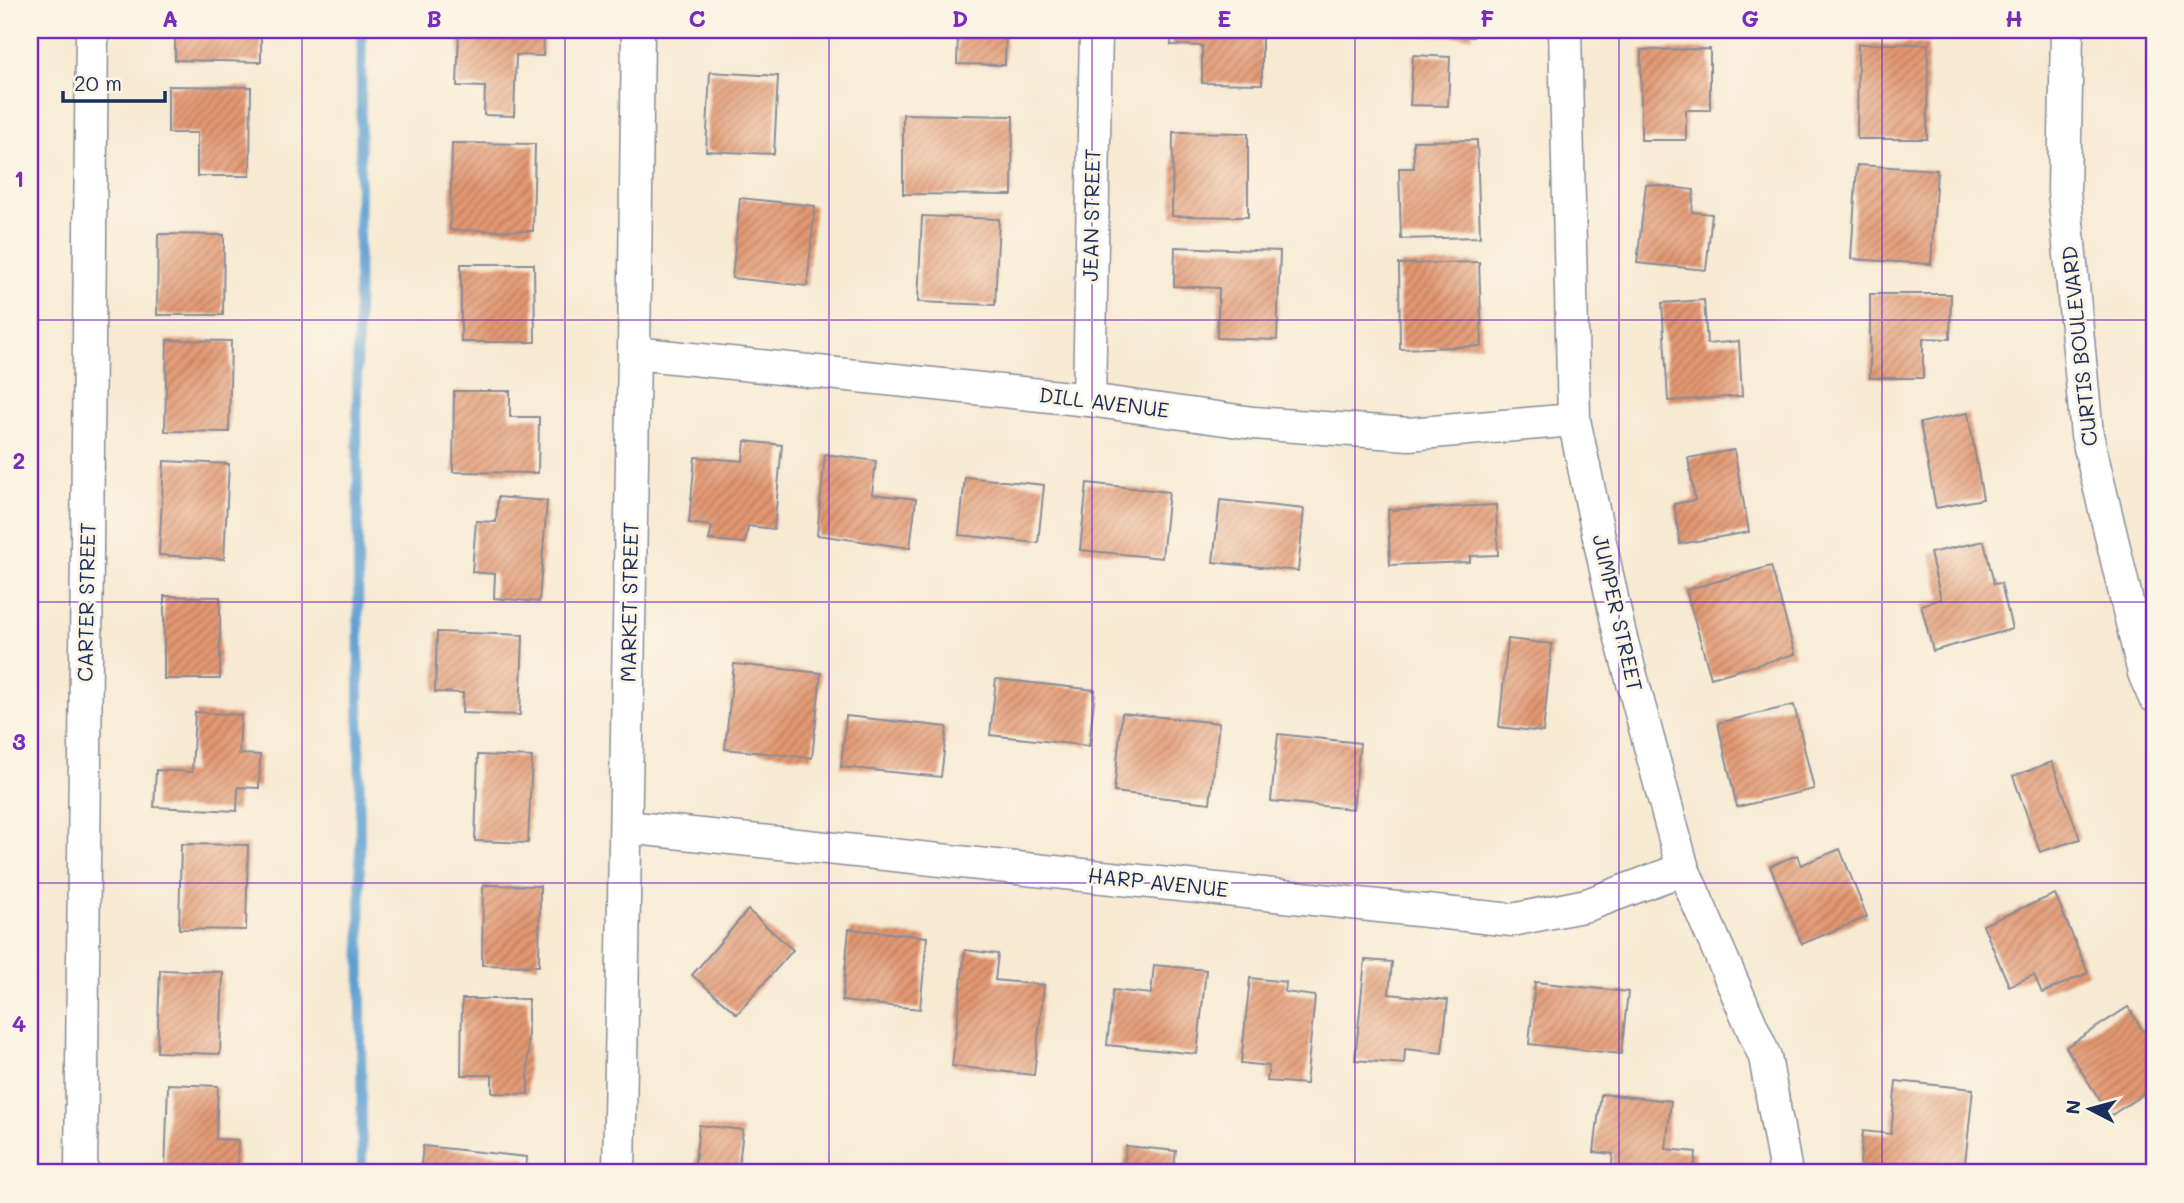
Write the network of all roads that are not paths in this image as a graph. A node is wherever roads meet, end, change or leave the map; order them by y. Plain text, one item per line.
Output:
1 (92, 30) edge
2 (638, 30) edge
3 (1096, 30) edge
4 (1565, 30) edge
5 (2067, 30) edge
6 (634, 353) junction
7 (1089, 400) junction
8 (1574, 420) junction
9 (2154, 696) edge
10 (626, 827) junction
11 (1683, 869) junction
12 (81, 1173) edge
13 (620, 1173) edge
14 (1784, 1173) edge

1 - 12 street, CARTER STREET
2 - 6 street, MARKET STREET
3 - 7 street, JEAN STREET
4 - 8 street, JUMPER STREET
5 - 9 street, CURTIS BOULEVARD
6 - 7 street, DILL AVENUE
6 - 10 street, MARKET STREET
7 - 8 street, DILL AVENUE
8 - 11 street, JUMPER STREET
10 - 11 street, HARP AVENUE
10 - 13 street, MARKET STREET
11 - 14 street, JUMPER STREET

